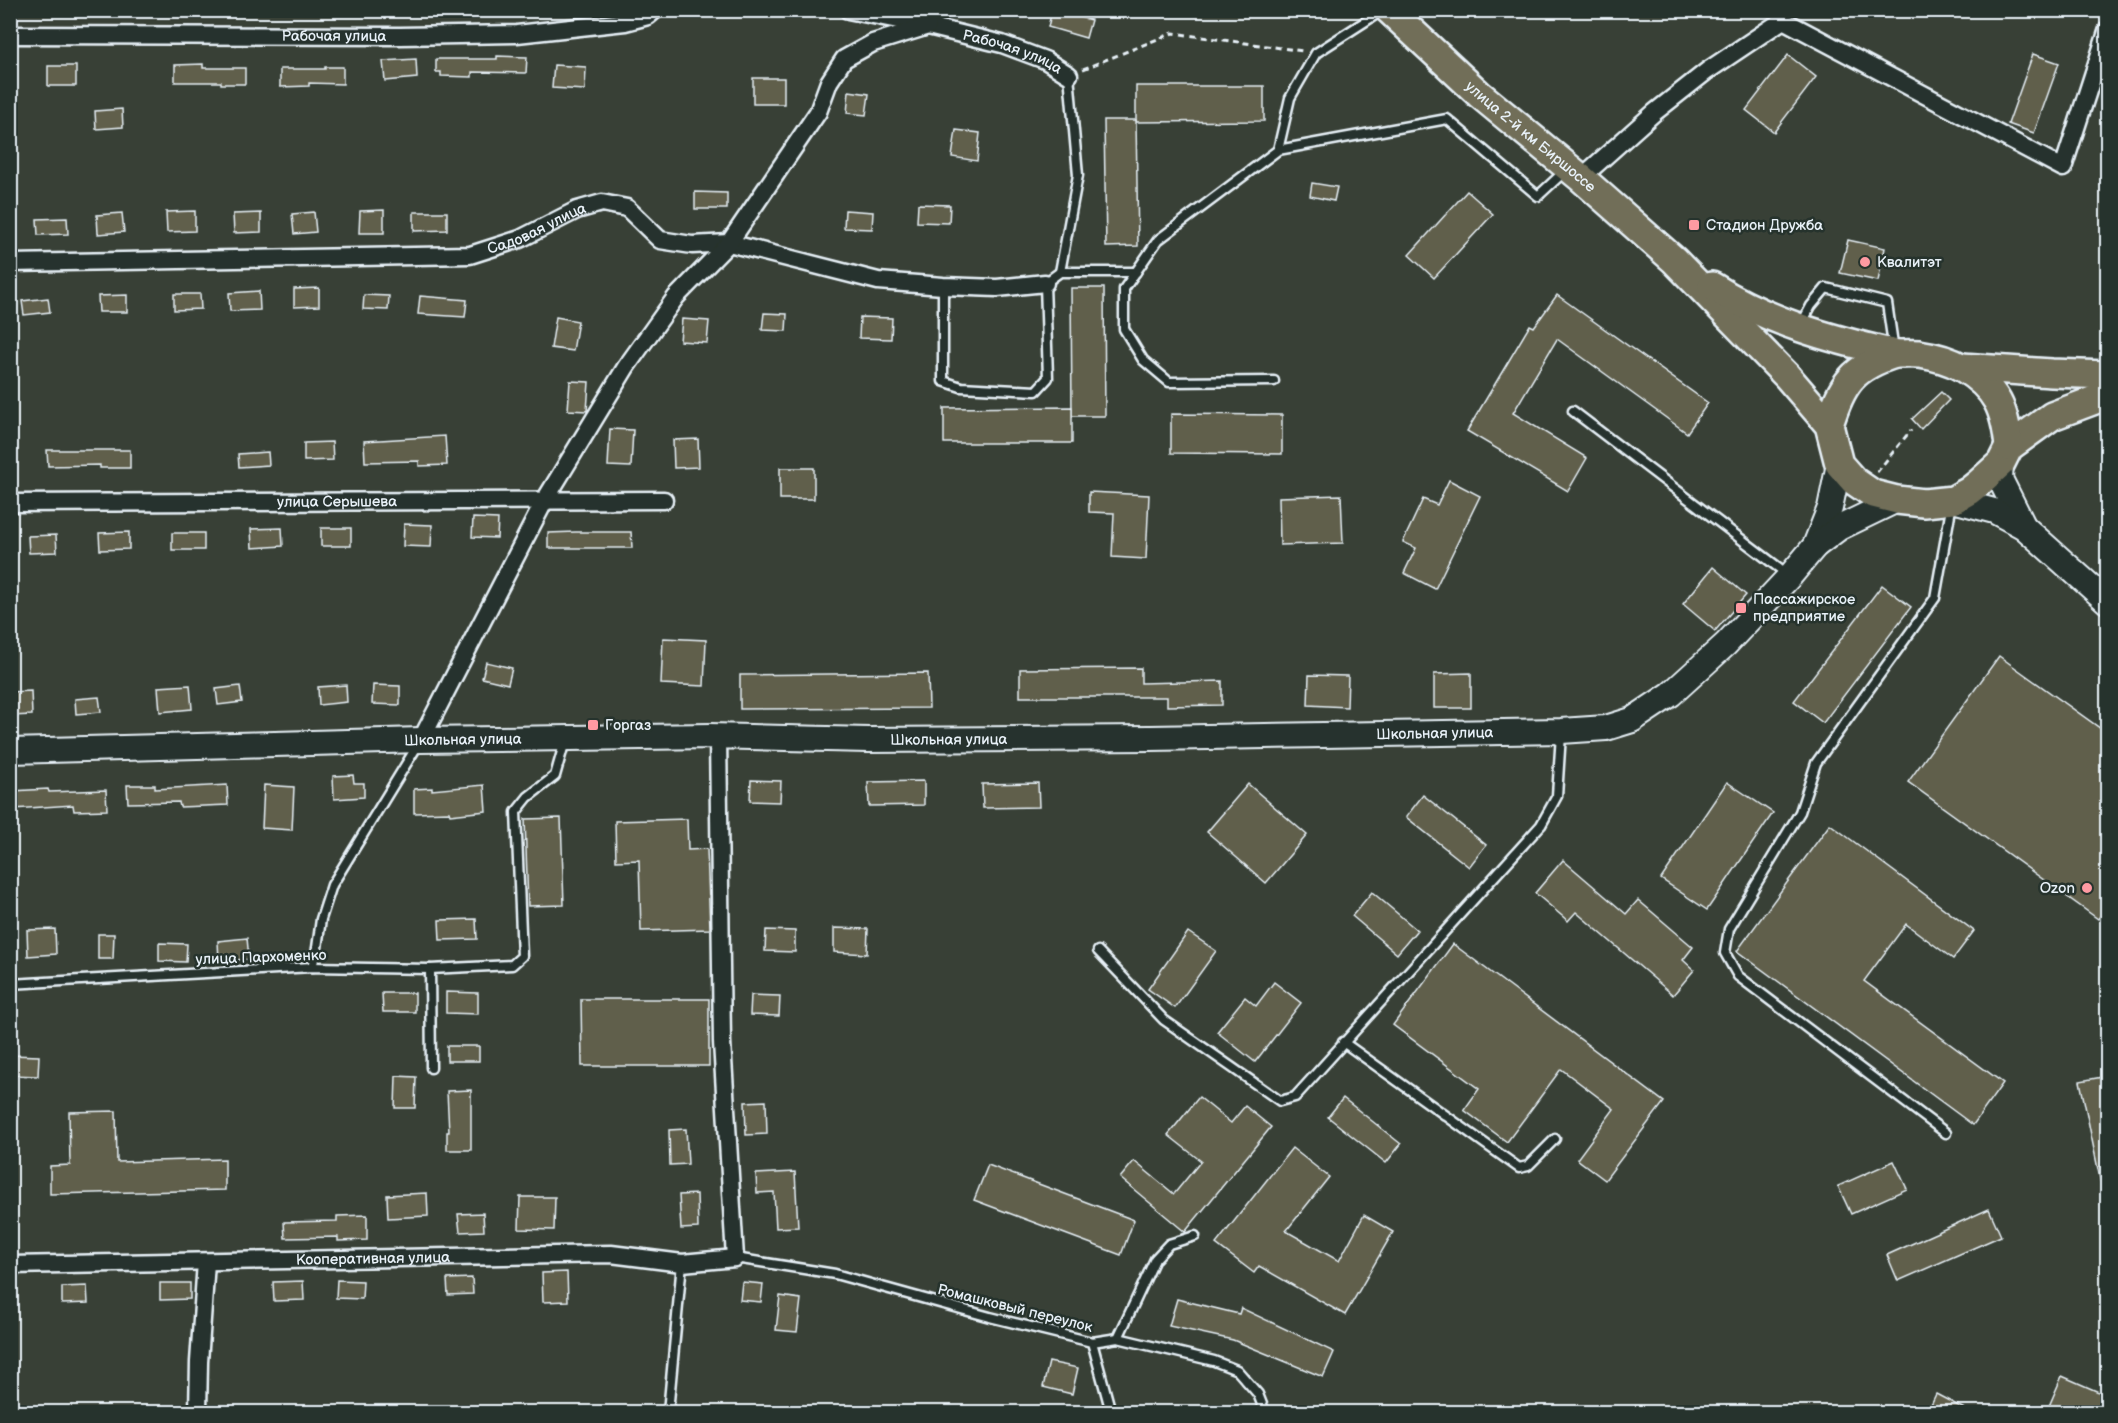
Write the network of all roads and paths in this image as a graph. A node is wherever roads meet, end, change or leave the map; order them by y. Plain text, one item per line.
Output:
1 (655, 10) edge
2 (848, 10) edge
3 (1383, 10) edge
4 (1389, 10) edge
5 (928, 26) junction
6 (2108, 29) edge
7 (10, 35) edge
8 (1316, 53) junction
9 (1069, 75) junction
10 (1278, 150) junction
11 (1575, 173) junction
12 (729, 243) junction
13 (1674, 260) junction
14 (10, 263) edge
15 (1060, 272) junction
16 (1136, 272) junction
17 (1045, 283) junction
18 (943, 286) junction
19 (1798, 328) junction
20 (1895, 354) junction
21 (1962, 367) junction
22 (2108, 375) edge
23 (1274, 381) dead end
24 (2108, 395) edge
25 (1573, 411) dead end
26 (1829, 425) junction
27 (1911, 430) dead end
28 (2005, 455) junction
29 (1839, 464) junction
30 (1885, 497) junction
31 (545, 500) junction
32 (664, 500) dead end
33 (1953, 500) junction
34 (10, 504) edge
35 (2024, 526) junction
36 (1815, 546) junction
37 (1790, 576) junction
38 (2108, 602) edge
39 (1561, 731) junction
40 (718, 736) junction
41 (566, 738) junction
42 (421, 740) junction
43 (10, 751) edge
44 (1098, 951) dead end
45 (312, 967) junction
46 (430, 969) junction
47 (10, 984) edge
48 (1343, 1042) junction
49 (431, 1068) dead end
50 (1946, 1133) dead end
51 (1555, 1139) dead end
52 (1195, 1236) dead end
53 (735, 1258) junction
54 (206, 1262) junction
55 (682, 1263) junction
56 (10, 1265) edge
57 (1118, 1338) junction
58 (1092, 1342) junction
59 (198, 1413) edge
60 (668, 1413) edge
61 (1112, 1413) edge
62 (1265, 1413) edge

1 - 7 street, Рабочая улица
2 - 5 street, Рабочая улица
3 - 8 lane
4 - 11 main road, улица 2-й км Биршоссе
5 - 9 street, Рабочая улица
5 - 12 street
6 - 11 street
8 - 9 path
8 - 10 lane
9 - 15 lane
10 - 11 lane
10 - 16 lane
11 - 13 main road, улица 2-й км Биршоссе
12 - 14 street, Садовая улица
12 - 18 street, Садовая улица
12 - 31 street
13 - 19 main road
13 - 26 main road
15 - 16 lane
15 - 17 lane
16 - 23 lane
17 - 18 street, Садовая улица
17 - 18 lane
19 - 20 main road
19 - 20 lane
20 - 21 main road
20 - 26 main road
21 - 22 main road
21 - 28 main road
24 - 28 main road
25 - 37 lane
26 - 29 main road
27 - 30 path
28 - 33 main road
28 - 35 main road
29 - 30 main road
29 - 36 main road
30 - 33 main road
30 - 36 main road
31 - 32 street, улица Серышева
31 - 34 street, улица Серышева
31 - 42 street
33 - 35 main road
33 - 50 lane
35 - 38 main road
36 - 37 main road, Школьная улица
37 - 39 main road, Школьная улица
39 - 40 main road, Школьная улица
39 - 48 lane
40 - 41 main road, Школьная улица
40 - 53 street
41 - 42 main road, Школьная улица
41 - 46 lane, улица Пархоменко
42 - 43 main road, Школьная улица
42 - 45 lane
44 - 48 lane
45 - 46 lane, улица Пархоменко
45 - 47 lane, улица Пархоменко
46 - 49 lane
48 - 51 lane
52 - 57 lane
53 - 55 street, Кооперативная улица
53 - 58 lane, Ромашковый переулок
54 - 55 street, Кооперативная улица
54 - 56 street, Кооперативная улица
54 - 59 street
55 - 60 lane
57 - 58 lane, Ромашковый переулок
57 - 62 lane, Ромашковый переулок
58 - 61 lane

